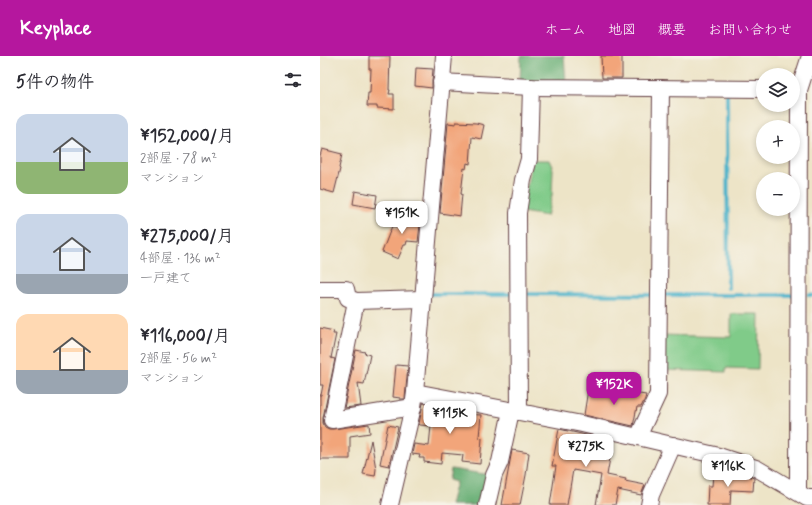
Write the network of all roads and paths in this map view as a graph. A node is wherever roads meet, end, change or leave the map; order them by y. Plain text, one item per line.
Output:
1 (444, 56) edge
2 (810, 56) edge
3 (441, 82) junction
4 (531, 87) junction
5 (661, 88) junction
6 (756, 89) edge
7 (801, 90) edge
8 (320, 289) edge
9 (423, 299) junction
10 (356, 301) junction
11 (414, 399) junction
12 (515, 411) junction
13 (638, 437) junction
14 (673, 445) junction
15 (803, 498) edge
16 (390, 505) edge
17 (487, 505) edge
18 (649, 505) edge

1 - 3 street
2 - 7 street
3 - 4 street
3 - 9 street
4 - 5 street
4 - 12 street
5 - 6 street
5 - 13 street
7 - 15 street
8 - 10 street
9 - 10 street
9 - 11 street
10 - 11 street
11 - 12 street
11 - 16 street
12 - 13 street
12 - 17 street
13 - 14 street
14 - 15 street
14 - 18 street

